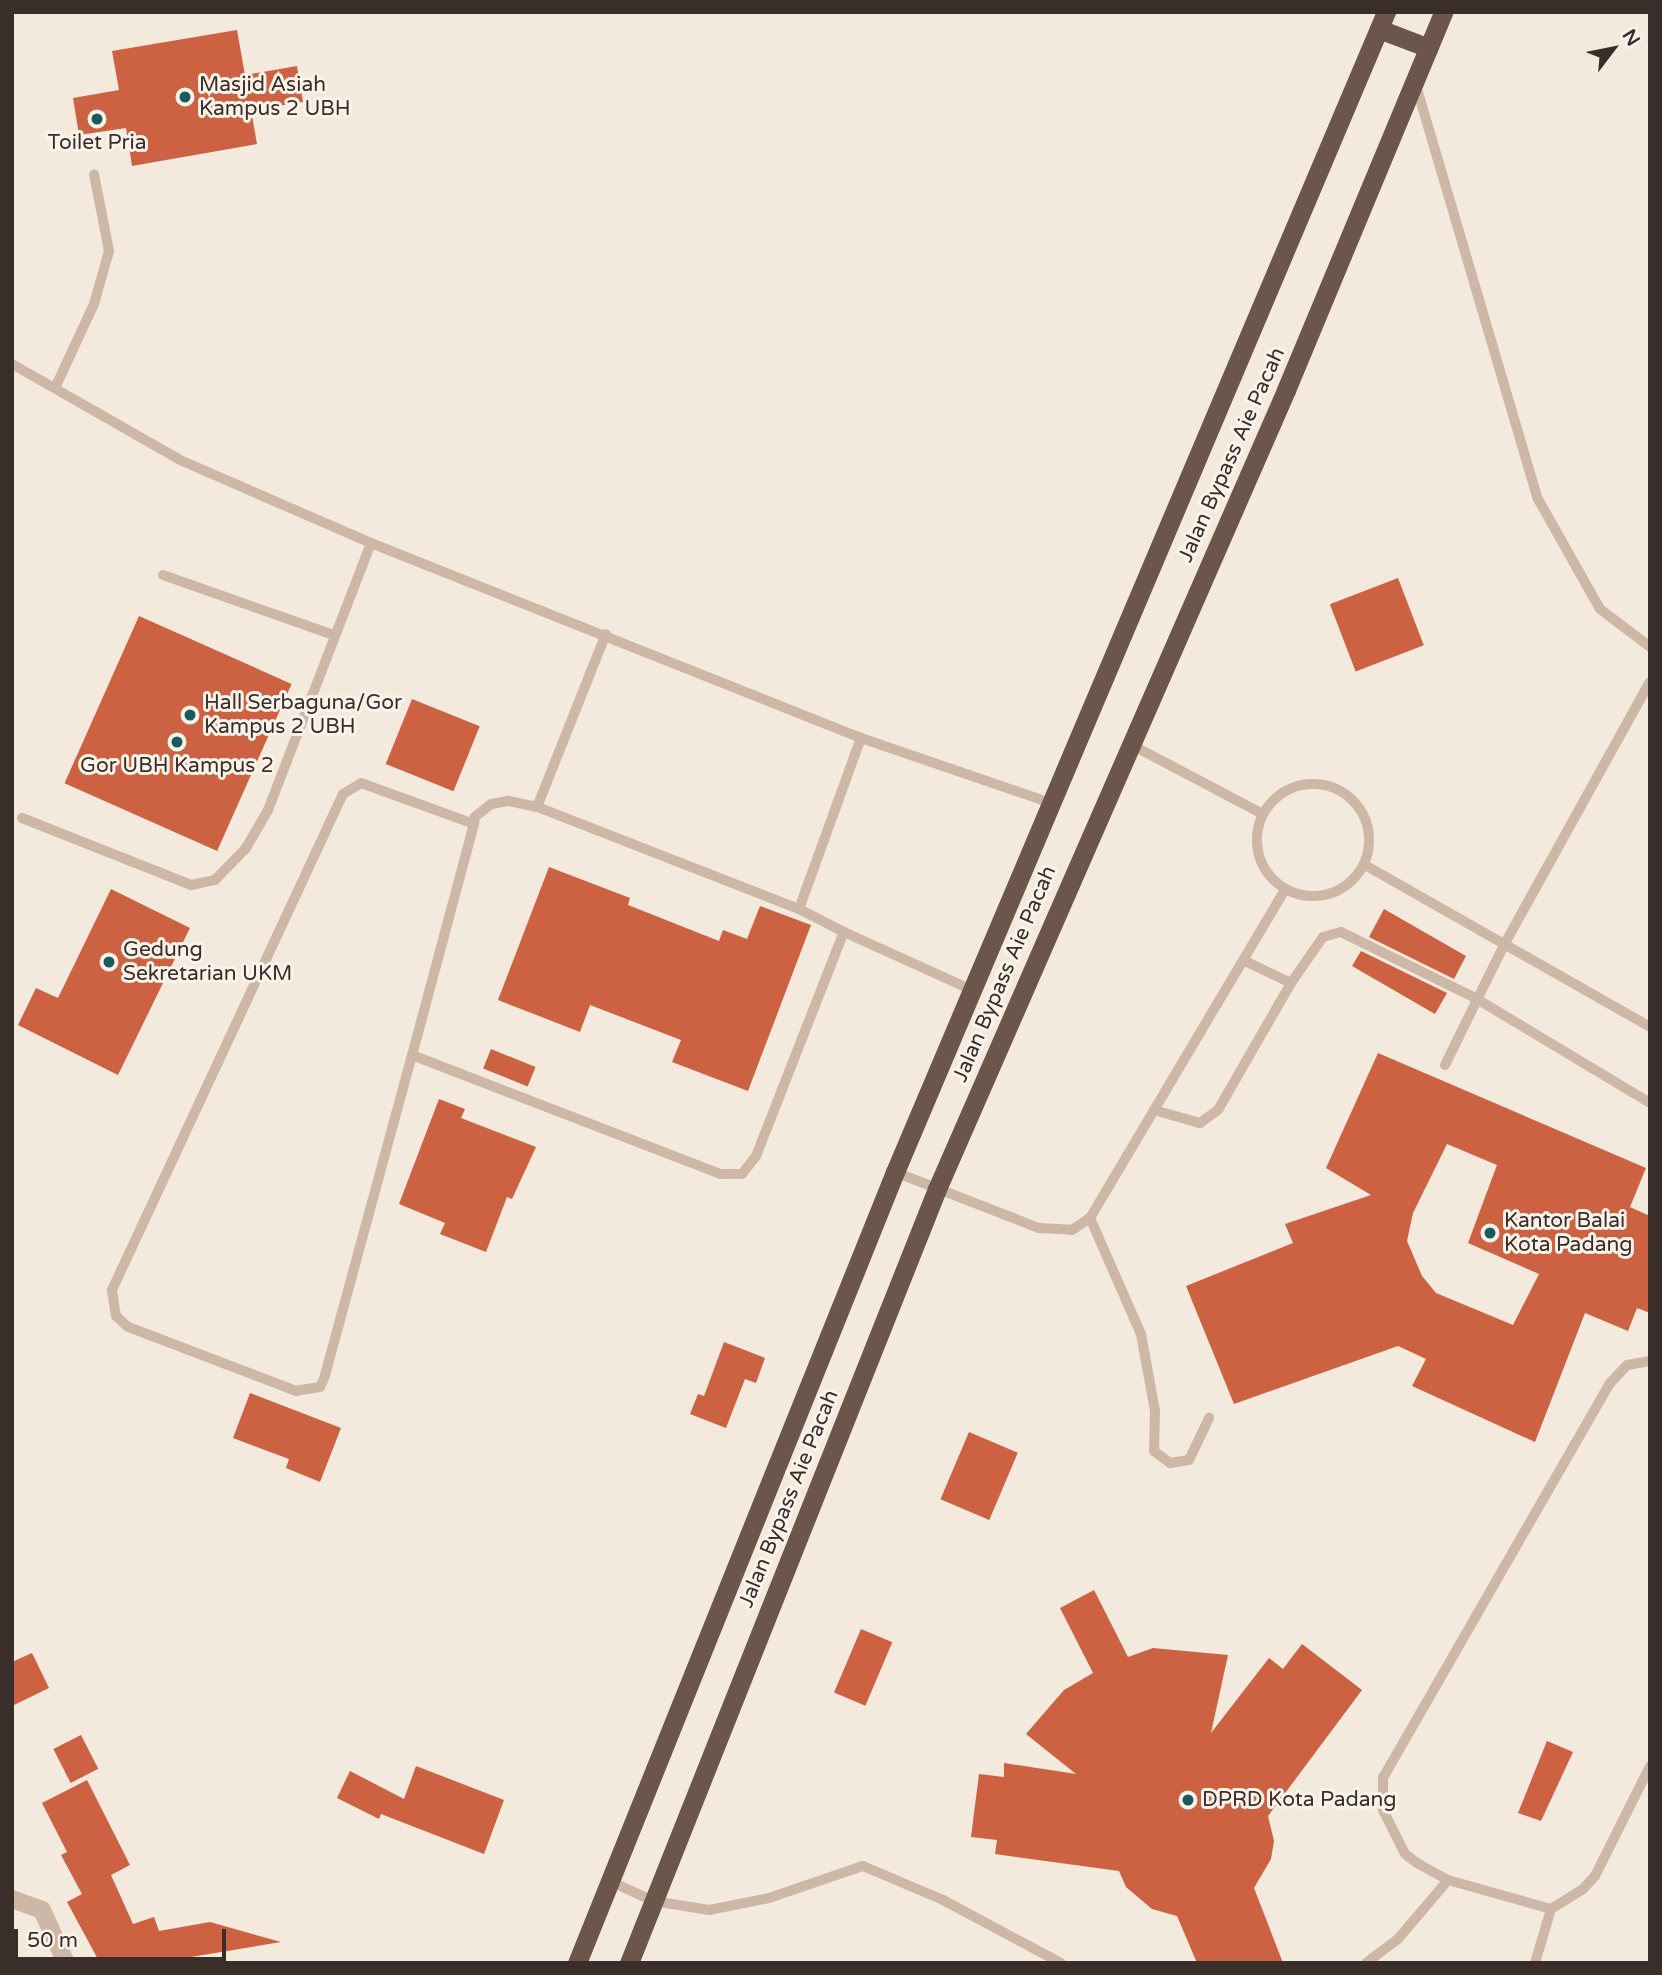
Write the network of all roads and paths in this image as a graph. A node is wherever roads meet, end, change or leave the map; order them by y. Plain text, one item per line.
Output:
1 (1443, 12) edge
2 (1382, 21) edge
3 (1429, 48) junction
4 (1415, 82) junction
5 (94, 174) dead end
6 (12, 364) edge
7 (55, 388) junction
8 (371, 543) junction
9 (163, 575) dead end
10 (606, 634) junction
11 (334, 635) junction
12 (1650, 646) edge
13 (1650, 682) edge
14 (861, 738) junction
15 (1130, 744) junction
16 (1051, 803) junction
17 (537, 807) junction
18 (1263, 814) junction
19 (22, 818) dead end
20 (474, 824) junction
21 (1365, 865) junction
22 (1285, 890) junction
23 (799, 909) junction
24 (844, 932) junction
25 (1504, 945) junction
26 (1245, 961) junction
27 (1291, 983) junction
28 (972, 990) junction
29 (1477, 999) junction
30 (1650, 1027) edge
31 (412, 1055) junction
32 (1445, 1065) dead end
33 (1650, 1103) edge
34 (1154, 1110) junction
35 (895, 1172) junction
36 (937, 1189) junction
37 (1090, 1218) junction
38 (1650, 1361) edge
39 (1209, 1418) dead end
40 (1650, 1766) edge
41 (608, 1880) junction
42 (1448, 1880) junction
43 (12, 1899) edge
44 (653, 1901) junction
45 (1551, 1909) junction
46 (66, 1963) edge
47 (577, 1963) edge
48 (629, 1963) edge
49 (1061, 1963) edge
50 (1366, 1963) edge
51 (1535, 1963) edge

1 - 3 highway, Jalan Bypass Aie Pacah
2 - 3 highway
2 - 16 highway
3 - 4 highway, Jalan Bypass Aie Pacah
4 - 12 lane
4 - 15 highway, Jalan Bypass Aie Pacah
5 - 7 lane
6 - 7 lane
7 - 8 lane
8 - 10 lane
8 - 11 lane
9 - 11 lane
10 - 14 lane
10 - 17 lane
11 - 19 lane
13 - 25 lane
14 - 16 lane
14 - 23 lane
15 - 18 lane
15 - 36 highway, Jalan Bypass Aie Pacah
16 - 28 highway
17 - 20 lane
17 - 23 lane
18 - 21 lane
18 - 22 lane
20 - 31 lane
20 - 31 lane
21 - 22 lane
21 - 25 lane
22 - 26 lane
23 - 24 lane
24 - 28 lane
24 - 31 lane
25 - 29 lane
25 - 30 lane
26 - 27 lane
26 - 34 lane
27 - 29 lane
27 - 34 lane
28 - 35 highway
29 - 32 lane
29 - 33 lane
34 - 37 lane
35 - 36 lane
35 - 41 highway
36 - 37 lane
36 - 44 highway, Jalan Bypass Aie Pacah
37 - 39 lane
38 - 42 lane
40 - 45 lane
41 - 44 lane
41 - 47 highway
42 - 45 lane
42 - 50 lane
43 - 46 street
44 - 48 highway, Jalan Bypass Aie Pacah
44 - 49 lane
45 - 51 lane

